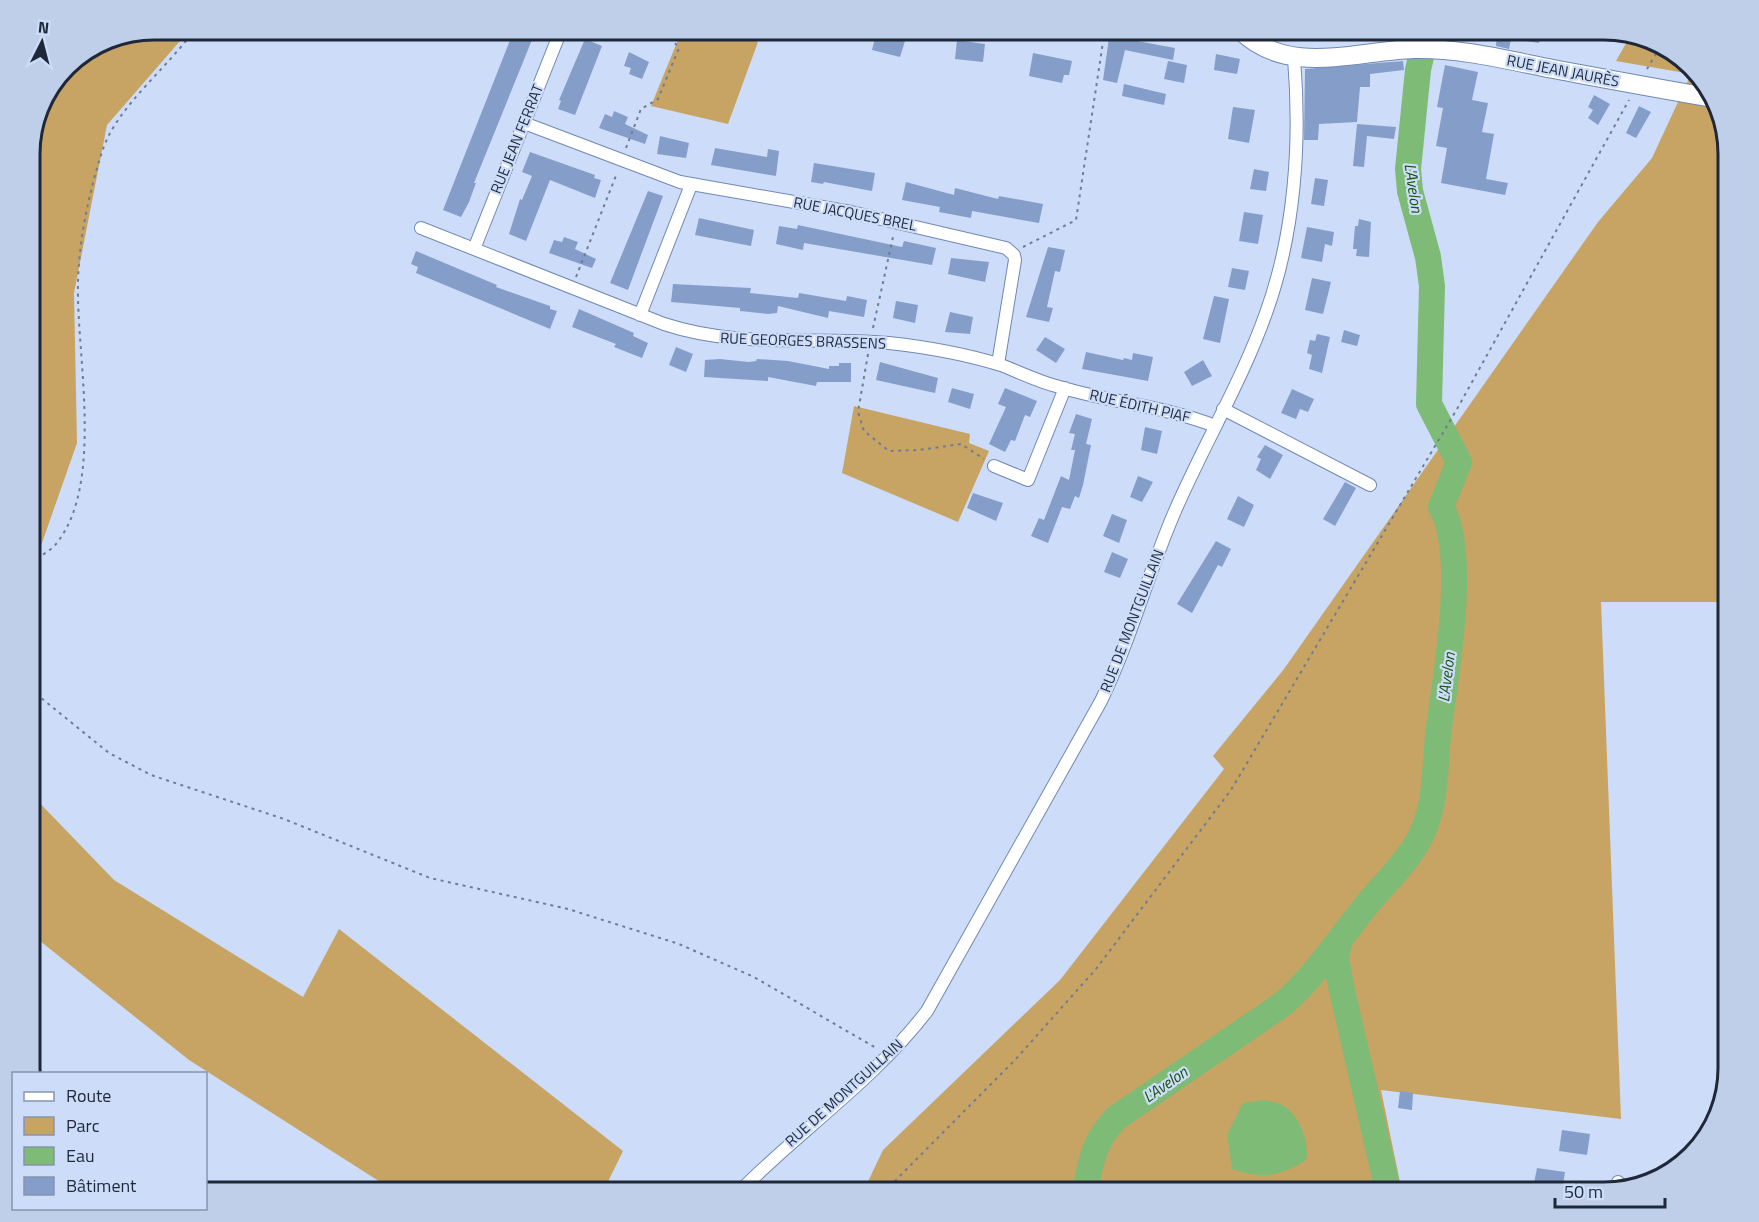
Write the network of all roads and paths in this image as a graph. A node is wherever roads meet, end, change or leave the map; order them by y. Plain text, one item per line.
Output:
1 (1103, 40) edge
2 (1255, 40) edge
3 (185, 41) edge
4 (557, 41) edge
5 (1656, 53) edge
6 (1294, 58) junction
7 (1637, 86) junction
8 (1702, 96) edge
9 (524, 123) junction
10 (691, 185) junction
11 (896, 222) junction
12 (421, 228) dead end
13 (474, 249) junction
14 (1014, 255) junction
15 (640, 315) junction
16 (870, 342) junction
17 (998, 364) junction
18 (1065, 388) junction
19 (1223, 409) junction
20 (1215, 426) junction
21 (994, 465) joint
22 (1370, 485) dead end
23 (41, 555) edge
24 (41, 698) edge
25 (888, 1055) junction
26 (750, 1181) edge
27 (895, 1181) edge

1 - 14 path
2 - 6 street, RUE JEAN JAURÈS
3 - 23 path
4 - 9 street, RUE JEAN FERRAT
5 - 7 path
6 - 7 street, RUE JEAN JAURÈS
6 - 19 street, RUE DE MONTGUILLAIN
7 - 8 street, RUE JEAN JAURÈS
7 - 27 path
9 - 10 street, RUE JACQUES BREL
9 - 13 street, RUE JEAN FERRAT
10 - 11 street, RUE JACQUES BREL
10 - 15 street
11 - 14 street, RUE JACQUES BREL
11 - 16 path
12 - 13 street
13 - 15 street, RUE GEORGES BRASSENS
14 - 17 street
15 - 16 street, RUE GEORGES BRASSENS
16 - 17 street, RUE GEORGES BRASSENS
16 - 21 path
17 - 18 street, RUE ÉDITH PIAF
18 - 20 street, RUE ÉDITH PIAF
18 - 21 street
19 - 20 street, RUE DE MONTGUILLAIN
19 - 22 street
20 - 25 street, RUE DE MONTGUILLAIN
24 - 25 path
25 - 26 street, RUE DE MONTGUILLAIN

